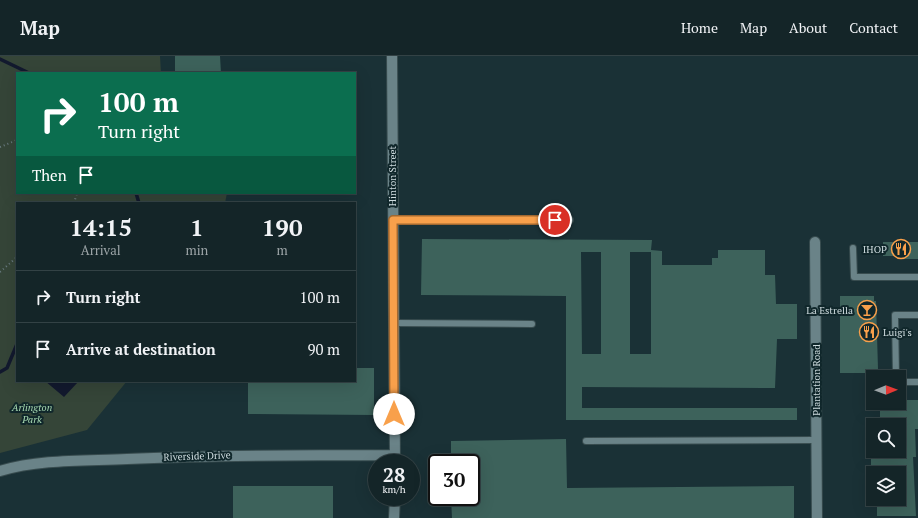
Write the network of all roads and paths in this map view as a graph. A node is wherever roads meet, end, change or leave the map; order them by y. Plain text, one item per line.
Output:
1 (392, 56) edge
2 (16, 140) edge
3 (0, 147) edge
4 (393, 220) junction
5 (570, 220) dead end
6 (815, 239) dead end
7 (853, 248) dead end
8 (16, 258) edge
9 (0, 272) edge
10 (918, 278) edge
11 (918, 315) edge
12 (394, 323) junction
13 (532, 324) dead end
14 (896, 370) edge
15 (906, 382) edge
16 (918, 382) edge
17 (816, 440) junction
18 (586, 441) dead end
19 (395, 454) edge
20 (368, 459) edge
21 (0, 471) edge
22 (394, 506) edge
23 (394, 518) edge
24 (816, 518) edge

1 - 4 street, Hinton Street
2 - 3 path
4 - 5 lane
4 - 12 street, Hinton Street
6 - 17 street, Plantation Road
7 - 10 lane
8 - 9 path
11 - 14 lane
12 - 13 lane
12 - 19 street, Hinton Street
15 - 16 lane
17 - 18 lane
17 - 24 street, Plantation Road
20 - 21 street, Riverside Drive
22 - 23 street

